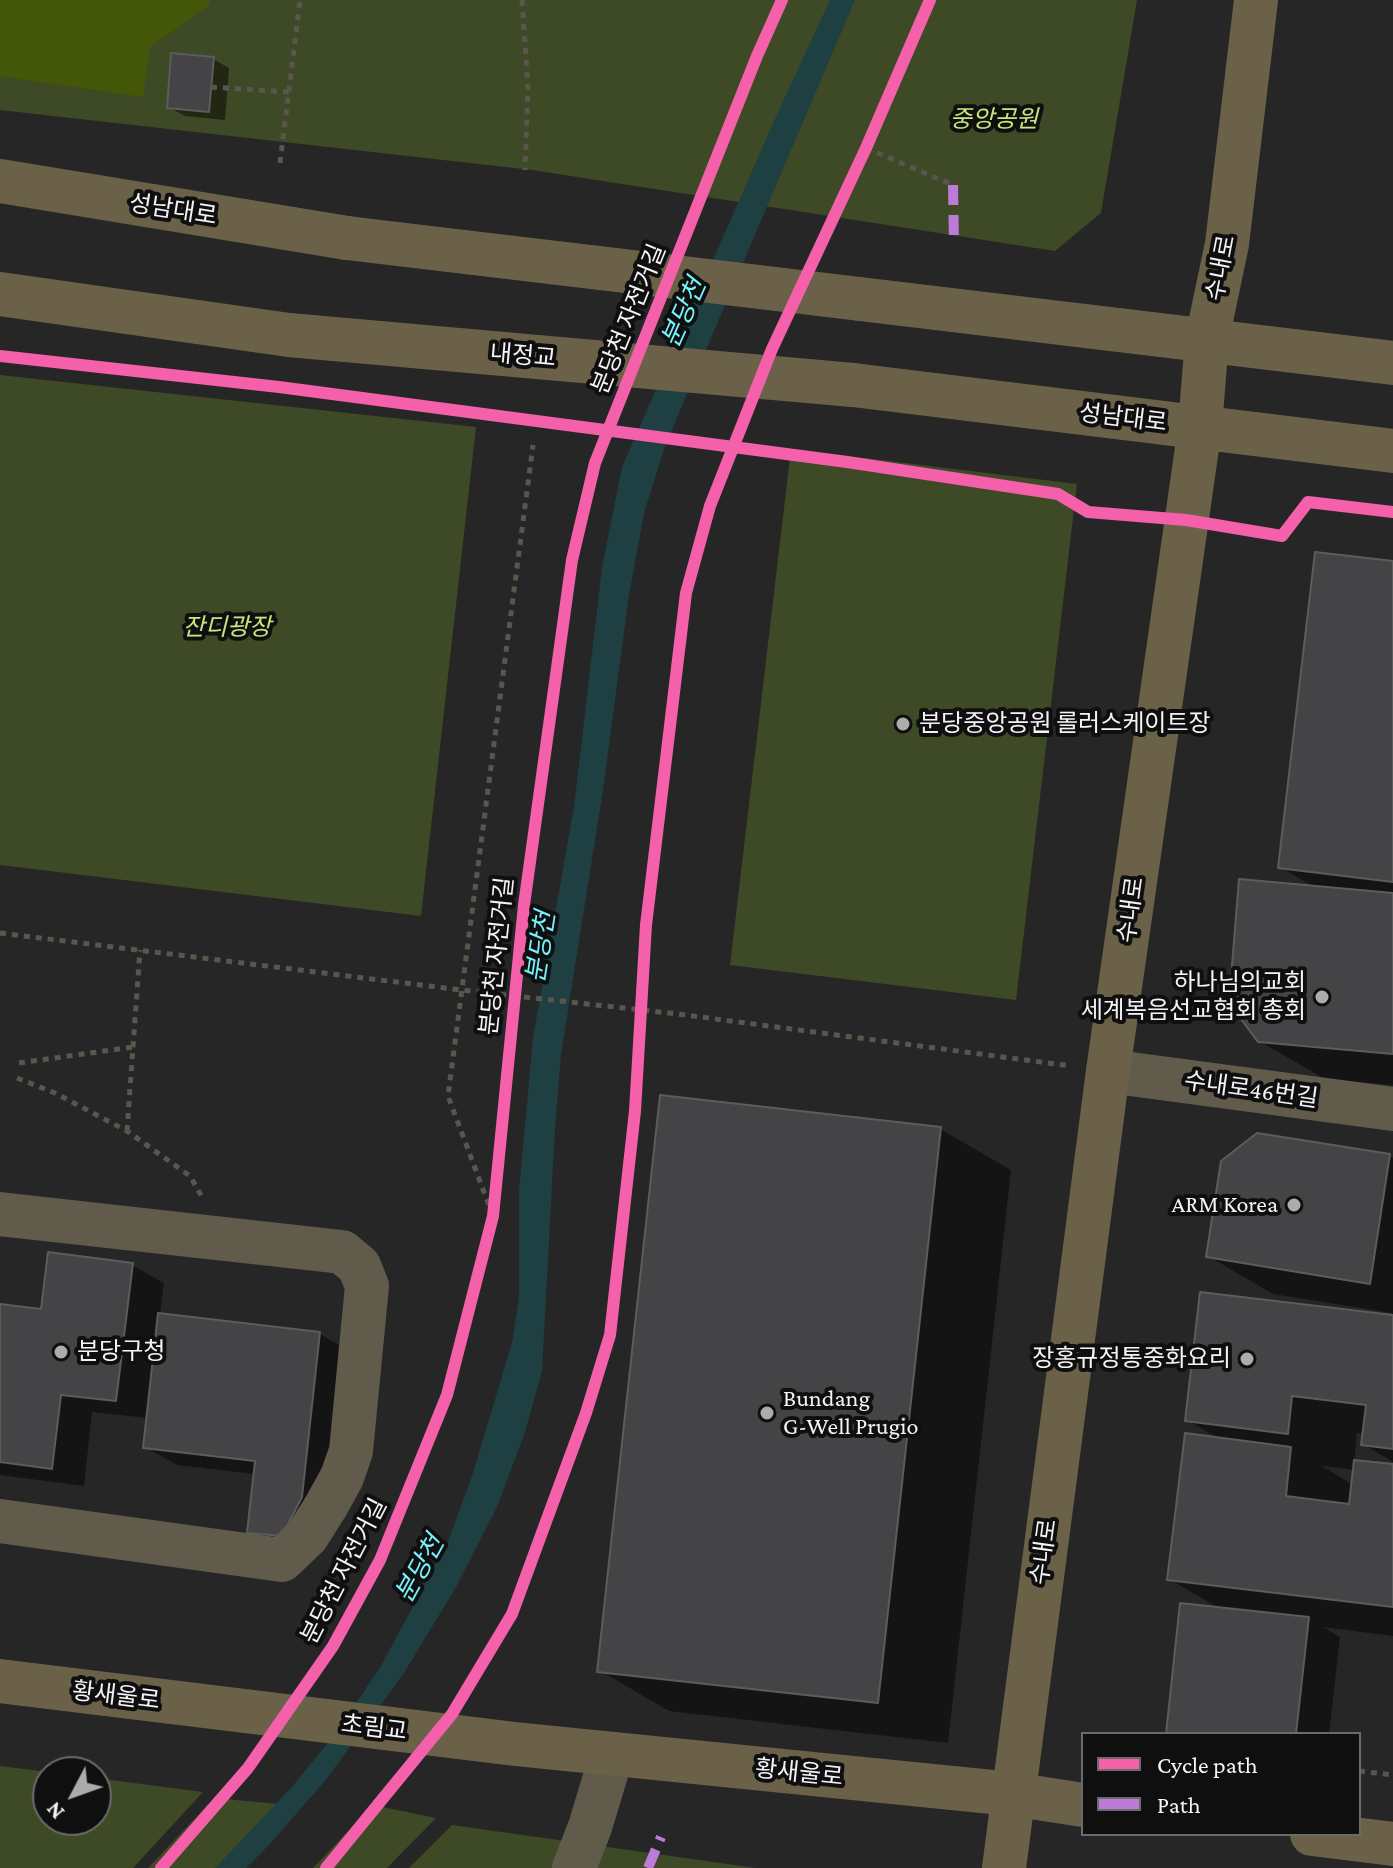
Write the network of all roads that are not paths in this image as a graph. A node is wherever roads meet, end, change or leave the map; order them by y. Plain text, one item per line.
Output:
1 (1256, 0) edge
2 (0, 181) edge
3 (0, 294) edge
4 (1207, 339) junction
5 (1393, 363) edge
6 (853, 385) joint
7 (1200, 427) junction
8 (1393, 451) edge
9 (1108, 1071) junction
10 (1393, 1109) edge
11 (0, 1214) edge
12 (0, 1521) edge
13 (0, 1681) edge
14 (233, 1711) joint
15 (515, 1744) joint
16 (612, 1754) junction
17 (1012, 1794) junction
18 (1081, 1805) edge
19 (1328, 1836) edge
20 (1393, 1844) edge
21 (574, 1868) edge
22 (1004, 1868) edge

1 - 4 main road, 수내로
2 - 4 main road, 성남대로, bridge
3 - 6 main road, 내정교, bridge
4 - 5 main road
4 - 7 main road, 수내로
6 - 7 main road, 성남대로
7 - 8 main road, 성남대로
7 - 9 main road, 수내로
9 - 10 street, 수내로46번길
9 - 17 main road, 수내로
11 - 12 street
13 - 14 main road, 황새울로
14 - 15 main road, 초림교
15 - 16 main road, 황새울로
16 - 17 main road, 황새울로
16 - 21 street
17 - 18 main road, 황새울로
17 - 22 main road, 수내로
19 - 20 main road

